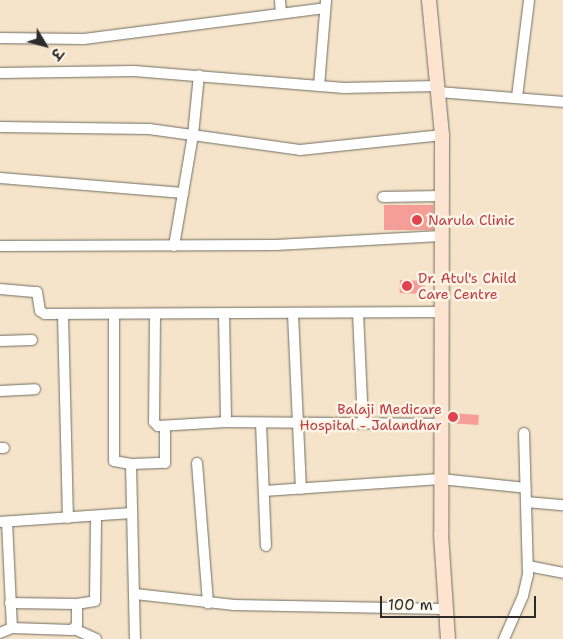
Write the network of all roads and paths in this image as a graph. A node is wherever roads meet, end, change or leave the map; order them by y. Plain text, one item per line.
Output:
1 (280, 0) edge
2 (429, 0) edge
3 (529, 0) edge
4 (325, 4) edge
5 (281, 13) junction
6 (0, 38) edge
7 (0, 73) edge
8 (199, 75) junction
9 (319, 86) junction
10 (437, 89) junction
11 (517, 97) junction
12 (563, 102) edge
13 (0, 127) edge
14 (193, 135) junction
15 (442, 135) junction
16 (0, 178) edge
17 (183, 193) junction
18 (441, 196) junction
19 (383, 197) dead end
20 (441, 236) junction
21 (0, 246) edge
22 (174, 246) junction
23 (0, 289) edge
24 (441, 312) junction
25 (358, 313) junction
26 (114, 314) junction
27 (155, 314) junction
28 (224, 314) junction
29 (293, 314) junction
30 (63, 315) junction
31 (32, 340) dead end
32 (0, 341) edge
33 (35, 389) dead end
34 (0, 391) edge
35 (226, 422) junction
36 (261, 423) junction
37 (297, 423) junction
38 (363, 423) junction
39 (440, 424) junction
40 (166, 427) junction
41 (524, 433) dead end
42 (197, 463) dead end
43 (131, 464) junction
44 (441, 479) junction
45 (526, 488) junction
46 (301, 489) junction
47 (264, 491) junction
48 (526, 502) junction
49 (563, 505) edge
50 (132, 513) junction
51 (96, 517) junction
52 (68, 518) junction
53 (4, 522) edge
54 (266, 546) dead end
55 (528, 566) junction
56 (563, 573) edge
57 (5, 591) edge
58 (135, 594) junction
59 (10, 603) junction
60 (77, 604) junction
61 (208, 604) junction
62 (446, 609) junction
63 (12, 628) junction
64 (74, 629) junction
65 (0, 633) edge
66 (96, 639) edge
67 (135, 639) edge
68 (448, 639) edge
69 (504, 639) edge

1 - 5 street
2 - 10 street
3 - 11 street
4 - 5 street
4 - 9 street
5 - 6 street
7 - 8 street
8 - 9 street
8 - 14 street
9 - 10 street
10 - 11 street
10 - 15 street
11 - 12 street
13 - 14 street
14 - 15 street
14 - 17 street
15 - 18 street
16 - 17 street
17 - 22 street
18 - 19 street
18 - 20 street
20 - 22 street
20 - 24 street
21 - 22 street
23 - 30 street
24 - 25 street
24 - 39 street
25 - 29 street
25 - 38 street
26 - 27 street
26 - 30 street
26 - 43 street
27 - 28 street
27 - 40 street
28 - 29 street
28 - 35 street
29 - 37 street
30 - 52 street
31 - 32 street
33 - 34 street
35 - 36 street
35 - 40 street
36 - 37 street
36 - 47 street
37 - 38 street
37 - 46 street
38 - 39 street
39 - 44 street
40 - 43 street
41 - 45 street
42 - 61 street
43 - 50 street
44 - 45 street
44 - 46 street
44 - 62 street
45 - 48 street
46 - 47 street
47 - 54 street
48 - 49 street
48 - 55 street
50 - 51 street
50 - 58 street
51 - 52 street
51 - 60 street
52 - 53 street
53 - 57 street
55 - 56 street
55 - 69 street
57 - 59 street
58 - 61 street
58 - 67 street
59 - 60 street
59 - 63 street
60 - 64 street
61 - 62 street
62 - 68 street
63 - 64 street
63 - 65 street
64 - 66 street

